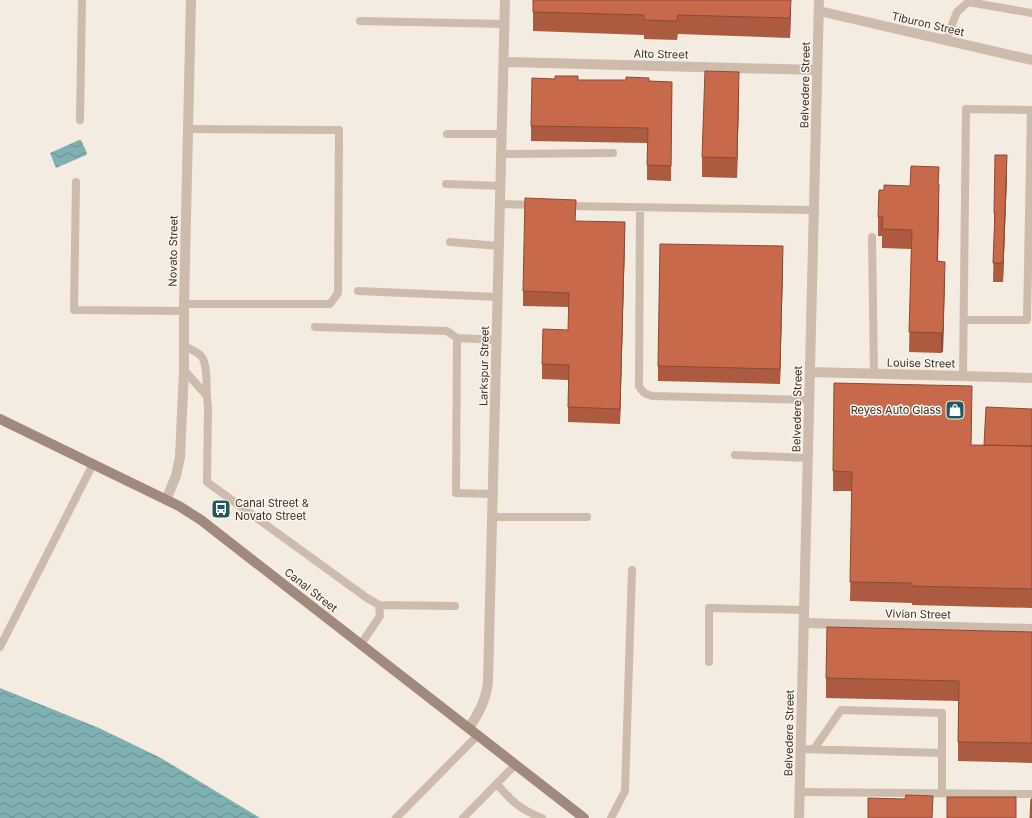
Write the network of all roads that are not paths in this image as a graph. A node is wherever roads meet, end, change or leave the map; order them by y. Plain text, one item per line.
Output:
1 (82, 0) edge
2 (185, 0) edge
3 (191, 0) edge
4 (505, 0) edge
5 (819, 0) edge
6 (819, 11) junction
7 (1032, 13) edge
8 (360, 21) dead end
9 (505, 24) junction
10 (946, 40) junction
11 (1032, 60) edge
12 (504, 62) junction
13 (817, 70) junction
14 (80, 120) dead end
15 (188, 129) junction
16 (447, 134) dead end
17 (502, 134) junction
18 (613, 153) dead end
19 (501, 154) junction
20 (76, 182) dead end
21 (446, 184) dead end
22 (501, 186) junction
23 (500, 204) junction
24 (640, 208) junction
25 (814, 210) junction
26 (872, 237) dead end
27 (450, 242) dead end
28 (499, 246) junction
29 (358, 291) dead end
30 (498, 297) junction
31 (184, 308) junction
32 (964, 320) junction
33 (315, 327) dead end
34 (457, 338) junction
35 (497, 340) junction
36 (184, 346) junction
37 (184, 370) junction
38 (810, 372) junction
39 (874, 374) junction
40 (963, 376) junction
41 (1032, 378) edge
42 (207, 396) junction
43 (810, 400) junction
44 (0, 419) edge
45 (735, 455) dead end
46 (808, 458) junction
47 (93, 464) junction
48 (493, 494) junction
49 (166, 500) junction
50 (492, 517) junction
51 (587, 517) dead end
52 (632, 570) dead end
53 (379, 605) junction
54 (455, 606) dead end
55 (804, 610) junction
56 (804, 623) junction
57 (1032, 629) edge
58 (361, 644) junction
59 (0, 647) edge
60 (709, 662) dead end
61 (469, 728) junction
62 (478, 735) junction
63 (801, 749) junction
64 (814, 749) junction
65 (942, 753) junction
66 (516, 764) junction
67 (497, 784) junction
68 (800, 792) junction
69 (942, 793) junction
70 (1030, 794) dead end
71 (396, 818) edge
72 (463, 818) edge
73 (542, 818) edge
74 (584, 818) edge
75 (612, 818) edge
76 (800, 818) edge

1 - 14 lane
2 - 3 lane
3 - 15 street, Novato Street
4 - 9 street, Larkspur Street
5 - 6 street, Belvedere Street
6 - 10 street, Tiburon Street
6 - 13 street, Belvedere Street
7 - 10 lane
8 - 9 lane
9 - 12 street, Larkspur Street
10 - 11 street, Tiburon Street
12 - 13 street, Alto Street
12 - 17 street, Larkspur Street
13 - 25 street, Belvedere Street
15 - 31 street, Novato Street
15 - 31 lane
16 - 17 lane
17 - 19 street, Larkspur Street
18 - 19 lane
19 - 22 street, Larkspur Street
20 - 31 lane
21 - 22 lane
22 - 23 street, Larkspur Street
23 - 24 lane
23 - 28 street, Larkspur Street
24 - 25 lane
24 - 43 lane
25 - 38 street, Belvedere Street
26 - 39 lane
27 - 28 lane
28 - 30 street, Larkspur Street
29 - 30 lane
30 - 35 street, Larkspur Street
31 - 36 street, Novato Street
32 - 32 lane
32 - 40 lane
33 - 34 lane
34 - 35 lane
34 - 48 lane
35 - 48 street, Larkspur Street
36 - 37 street, Novato Street
36 - 42 lane
37 - 42 lane
37 - 49 street, Novato Street
38 - 39 street, Louise Street
38 - 43 street, Belvedere Street
39 - 40 street, Louise Street
40 - 41 street, Louise Street
42 - 53 lane
43 - 46 street, Belvedere Street
44 - 47 street, Canal Street
45 - 46 lane
46 - 55 street, Belvedere Street
47 - 49 street, Canal Street
47 - 59 lane
48 - 50 street, Larkspur Street
49 - 58 street, Canal Street
50 - 51 lane
50 - 61 street, Larkspur Street
52 - 75 lane
53 - 54 lane
53 - 58 lane
55 - 56 street, Belvedere Street
55 - 60 lane
56 - 57 street, Vivian Street
56 - 63 street, Belvedere Street
58 - 61 street, Canal Street
61 - 62 street, Canal Street
62 - 66 street, Canal Street
62 - 71 lane
63 - 64 lane
63 - 68 street, Belvedere Street
64 - 65 lane
64 - 65 lane
65 - 69 lane
66 - 67 lane
66 - 74 street, Canal Street
67 - 72 lane
67 - 73 lane
68 - 69 lane
68 - 76 street, Belvedere Street
69 - 70 lane

